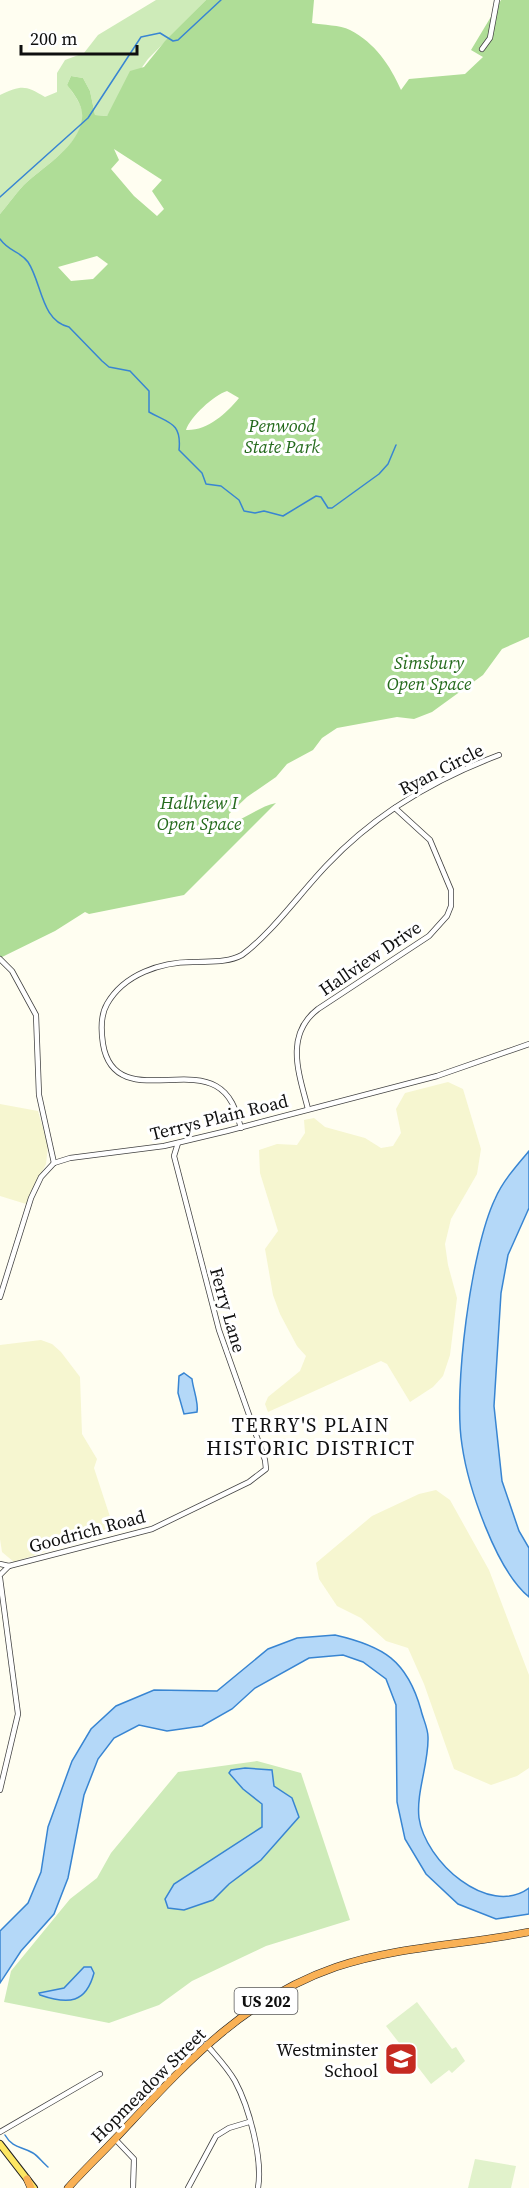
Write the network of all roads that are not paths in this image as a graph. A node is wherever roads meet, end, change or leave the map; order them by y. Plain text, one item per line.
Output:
1 (496, 0) edge
2 (482, 49) dead end
3 (499, 755) dead end
4 (395, 808) junction
5 (0, 959) edge
6 (529, 1044) edge
7 (308, 1109) junction
8 (241, 1128) junction
9 (178, 1143) junction
10 (164, 1146) junction
11 (174, 1156) junction
12 (54, 1163) junction
13 (0, 1297) edge
14 (266, 1469) joint
15 (0, 1564) edge
16 (9, 1566) junction
17 (0, 1576) edge
18 (0, 1791) edge
19 (529, 1932) edge
20 (206, 2044) junction
21 (100, 2074) dead end
22 (249, 2122) junction
23 (0, 2132) edge
24 (116, 2139) junction
25 (0, 2144) edge
26 (27, 2179) joint
27 (33, 2188) edge
28 (68, 2188) edge
29 (133, 2188) edge
30 (188, 2188) edge
31 (258, 2188) edge

1 - 2 street
3 - 4 street, Ryan Circle
4 - 7 street, Hallview Drive
4 - 8 street, Ryan Circle
5 - 12 street
6 - 7 street, Terrys Plain Road
7 - 8 street, Terrys Plain Road
8 - 9 street, Terrys Plain Road
9 - 10 street, Terrys Plain Road
9 - 11 street
10 - 11 street
10 - 12 street, Terrys Plain Road
11 - 14 street, Ferry Lane
12 - 13 street
14 - 16 street, Goodrich Road
15 - 16 street, Goodrich Road
16 - 17 street, Goodrich Road
17 - 18 street
19 - 20 highway, Hopmeadow Street / US 202
20 - 22 street
20 - 24 highway, Hopmeadow Street / US 202
21 - 23 street
22 - 30 street
22 - 31 street
24 - 28 highway, Hopmeadow Street / US 202
24 - 29 street
25 - 26 main road
26 - 27 highway

